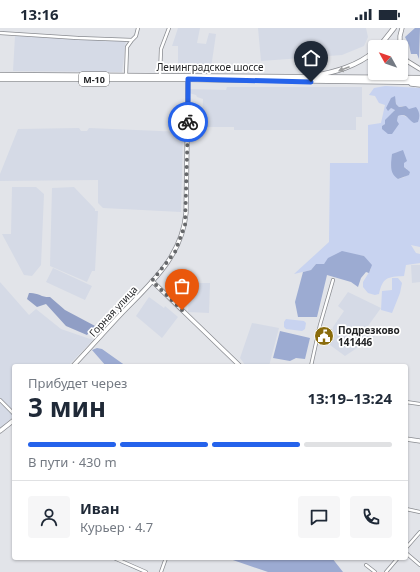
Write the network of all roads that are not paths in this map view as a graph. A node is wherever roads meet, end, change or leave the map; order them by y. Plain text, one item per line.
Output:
1 (138, 28) edge
2 (169, 28) edge
3 (394, 28) edge
4 (402, 28) edge
5 (0, 33) edge
6 (132, 40) junction
7 (385, 40) edge
8 (400, 40) edge
9 (368, 56) edge
10 (408, 62) edge
11 (420, 70) edge
12 (0, 75) edge
13 (126, 75) junction
14 (160, 75) junction
15 (420, 78) edge
16 (0, 79) edge
17 (188, 79) junction
18 (309, 79) junction
19 (420, 83) edge
20 (333, 280) dead end
21 (152, 281) junction
22 (75, 364) edge
23 (238, 364) edge
24 (311, 364) edge
25 (0, 400) edge
26 (408, 402) edge
27 (420, 404) edge
28 (12, 412) edge
29 (12, 422) edge
30 (0, 432) edge
31 (408, 439) edge
32 (420, 441) edge
33 (408, 509) edge
34 (420, 512) edge
35 (420, 532) edge
36 (408, 546) edge
37 (408, 555) edge
38 (119, 560) edge
39 (165, 560) edge
40 (396, 560) edge
41 (366, 565) dead end
42 (420, 566) edge
43 (146, 572) edge
44 (161, 572) edge
45 (375, 572) edge
46 (386, 572) edge

1 - 6 street
2 - 14 street
3 - 7 main road
4 - 8 street
5 - 6 street
6 - 13 street
9 -> 18 main road
10 - 11 street
12 - 13 highway, Ленинградское шоссе / М-10
13 - 14 highway, Ленинградское шоссе / М-10
14 - 18 highway, Ленинградское шоссе / М-10
15 - 18 highway, Ленинградское шоссе
16 - 17 highway, Ленинградское шоссе / М-10
17 - 18 highway, Ленинградское шоссе / М-10
17 - 21 street, Горная улица
18 - 19 highway, Ленинградское шоссе
20 - 24 street
21 - 22 street, Горная улица
21 - 23 street
25 - 28 street
26 - 27 street
29 - 30 street
31 - 32 street
33 - 34 street
35 - 36 street
37 - 42 street
38 - 43 street
39 - 44 street
40 - 46 street
41 - 45 street

